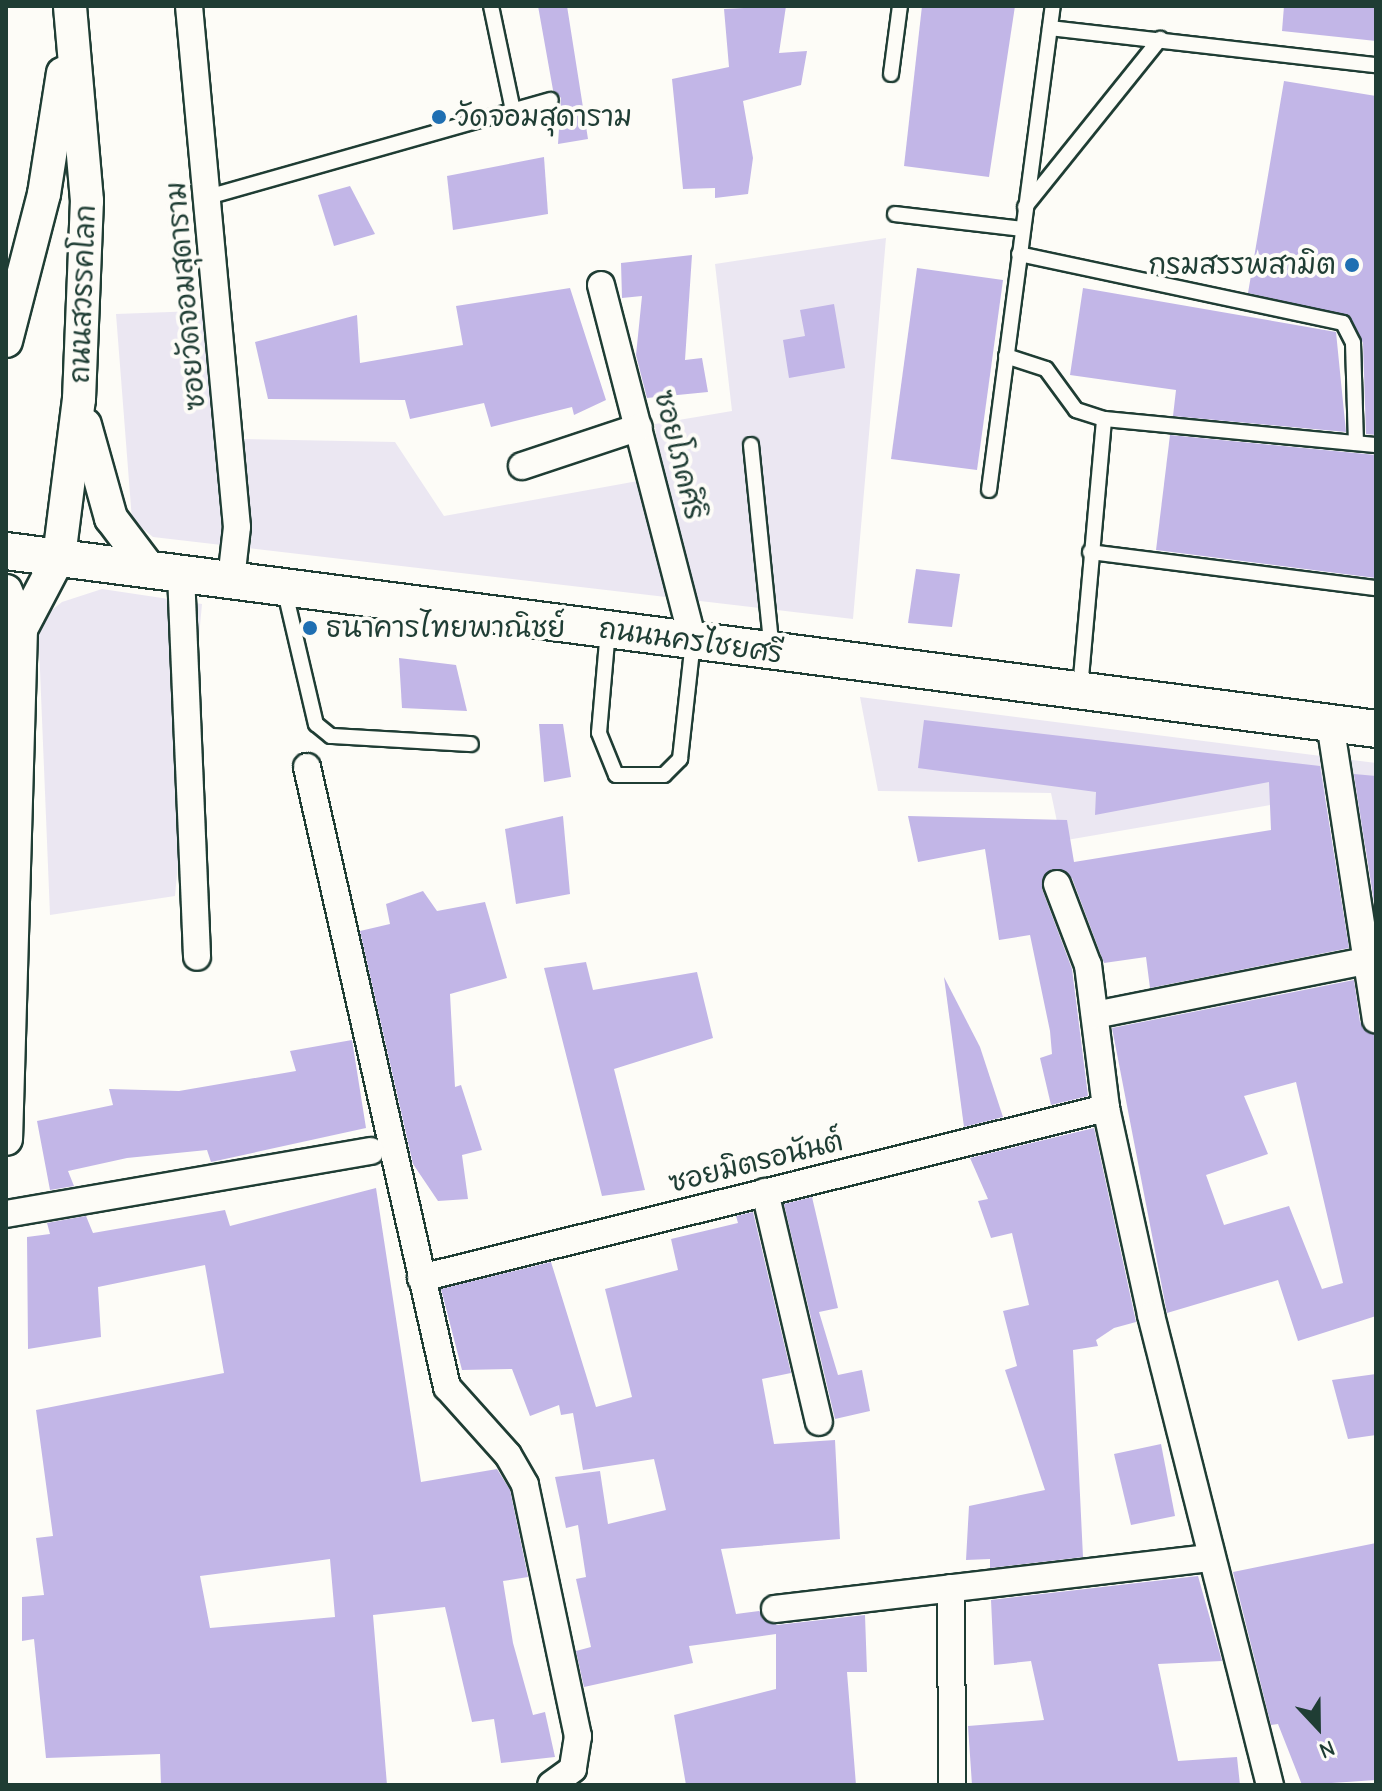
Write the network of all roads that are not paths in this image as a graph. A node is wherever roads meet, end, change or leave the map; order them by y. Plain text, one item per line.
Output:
1 (189, 6) edge
2 (491, 6) edge
3 (900, 6) edge
4 (1053, 6) edge
5 (70, 18) edge
6 (1050, 28) junction
7 (1160, 39) junction
8 (1376, 65) edge
9 (891, 74) dead end
10 (551, 100) dead end
11 (513, 110) junction
12 (211, 196) junction
13 (1025, 208) junction
14 (895, 214) dead end
15 (1022, 229) junction
16 (1019, 254) junction
17 (601, 285) dead end
18 (6, 341) edge
19 (1006, 356) junction
20 (79, 399) junction
21 (1104, 419) junction
22 (639, 427) junction
23 (1356, 443) junction
24 (751, 445) dead end
25 (1376, 445) edge
26 (522, 466) dead end
27 (989, 490) dead end
28 (6, 551) edge
29 (1090, 552) junction
30 (59, 557) junction
31 (165, 572) junction
32 (231, 580) junction
33 (283, 586) junction
34 (1376, 588) edge
35 (6, 591) edge
36 (21, 629) junction
37 (608, 629) junction
38 (693, 641) junction
39 (773, 652) junction
40 (1080, 692) junction
41 (1330, 723) junction
42 (1376, 729) edge
43 (471, 744) dead end
44 (307, 767) dead end
45 (1057, 884) dead end
46 (197, 957) dead end
47 (1370, 959) edge
48 (1095, 1015) junction
49 (1376, 1019) edge
50 (1106, 1108) junction
51 (6, 1139) edge
52 (371, 1151) dead end
53 (765, 1192) junction
54 (6, 1214) edge
55 (421, 1278) junction
56 (819, 1422) dead end
57 (1211, 1558) junction
58 (951, 1588) junction
59 (775, 1609) dead end
60 (551, 1785) edge
61 (952, 1785) edge
62 (1270, 1785) edge

1 - 12 street, ซอยวัดจอมสุดาราม
2 - 11 lane
3 - 9 lane
4 - 6 lane
5 - 18 street, ถนนสวรรคโลก
5 - 20 street, ถนนสวรรคโลก
6 - 7 lane
6 - 13 lane
7 - 8 lane
7 - 13 lane
10 - 11 lane
11 - 12 lane
12 - 32 street, ซอยวัดจอมสุดาราม
13 - 15 lane
14 - 15 lane
15 - 16 lane
16 - 19 lane
16 - 23 lane
17 - 22 street, ซอยโภคศิริ
19 - 21 lane
19 - 27 lane
20 - 30 street, ถนนสวรรคโลก
20 - 31 street
21 - 23 lane
21 - 29 lane
22 - 26 street
22 - 38 street, ซอยโภคศิริ
23 - 25 lane
24 - 39 lane
28 - 30 main road, ถนนนครไชยศรี
29 - 34 lane
29 - 40 lane
30 - 31 main road, ถนนนครไชยศรี
30 - 36 street
31 - 32 main road, ถนนนครไชยศรี
31 - 46 street
32 - 33 main road, ถนนนครไชยศรี
33 - 37 main road, ถนนนครไชยศรี
33 - 43 lane
35 - 36 street
36 - 51 street
37 - 38 main road, ถนนนครไชยศรี
37 - 38 lane
38 - 39 main road, ถนนนครไชยศรี
39 - 40 main road, ถนนนครไชยศรี
40 - 41 main road, ถนนนครไชยศรี
41 - 42 main road, ถนนนครไชยศรี
41 - 47 street
44 - 55 street
45 - 48 street
47 - 48 street
47 - 49 street
48 - 50 street
50 - 53 street, ซอยมิตรอนันต์
50 - 57 street
52 - 54 street
53 - 55 street, ซอยมิตรอนันต์
53 - 56 street
55 - 60 street
57 - 58 street
57 - 62 street
58 - 59 street
58 - 61 street

